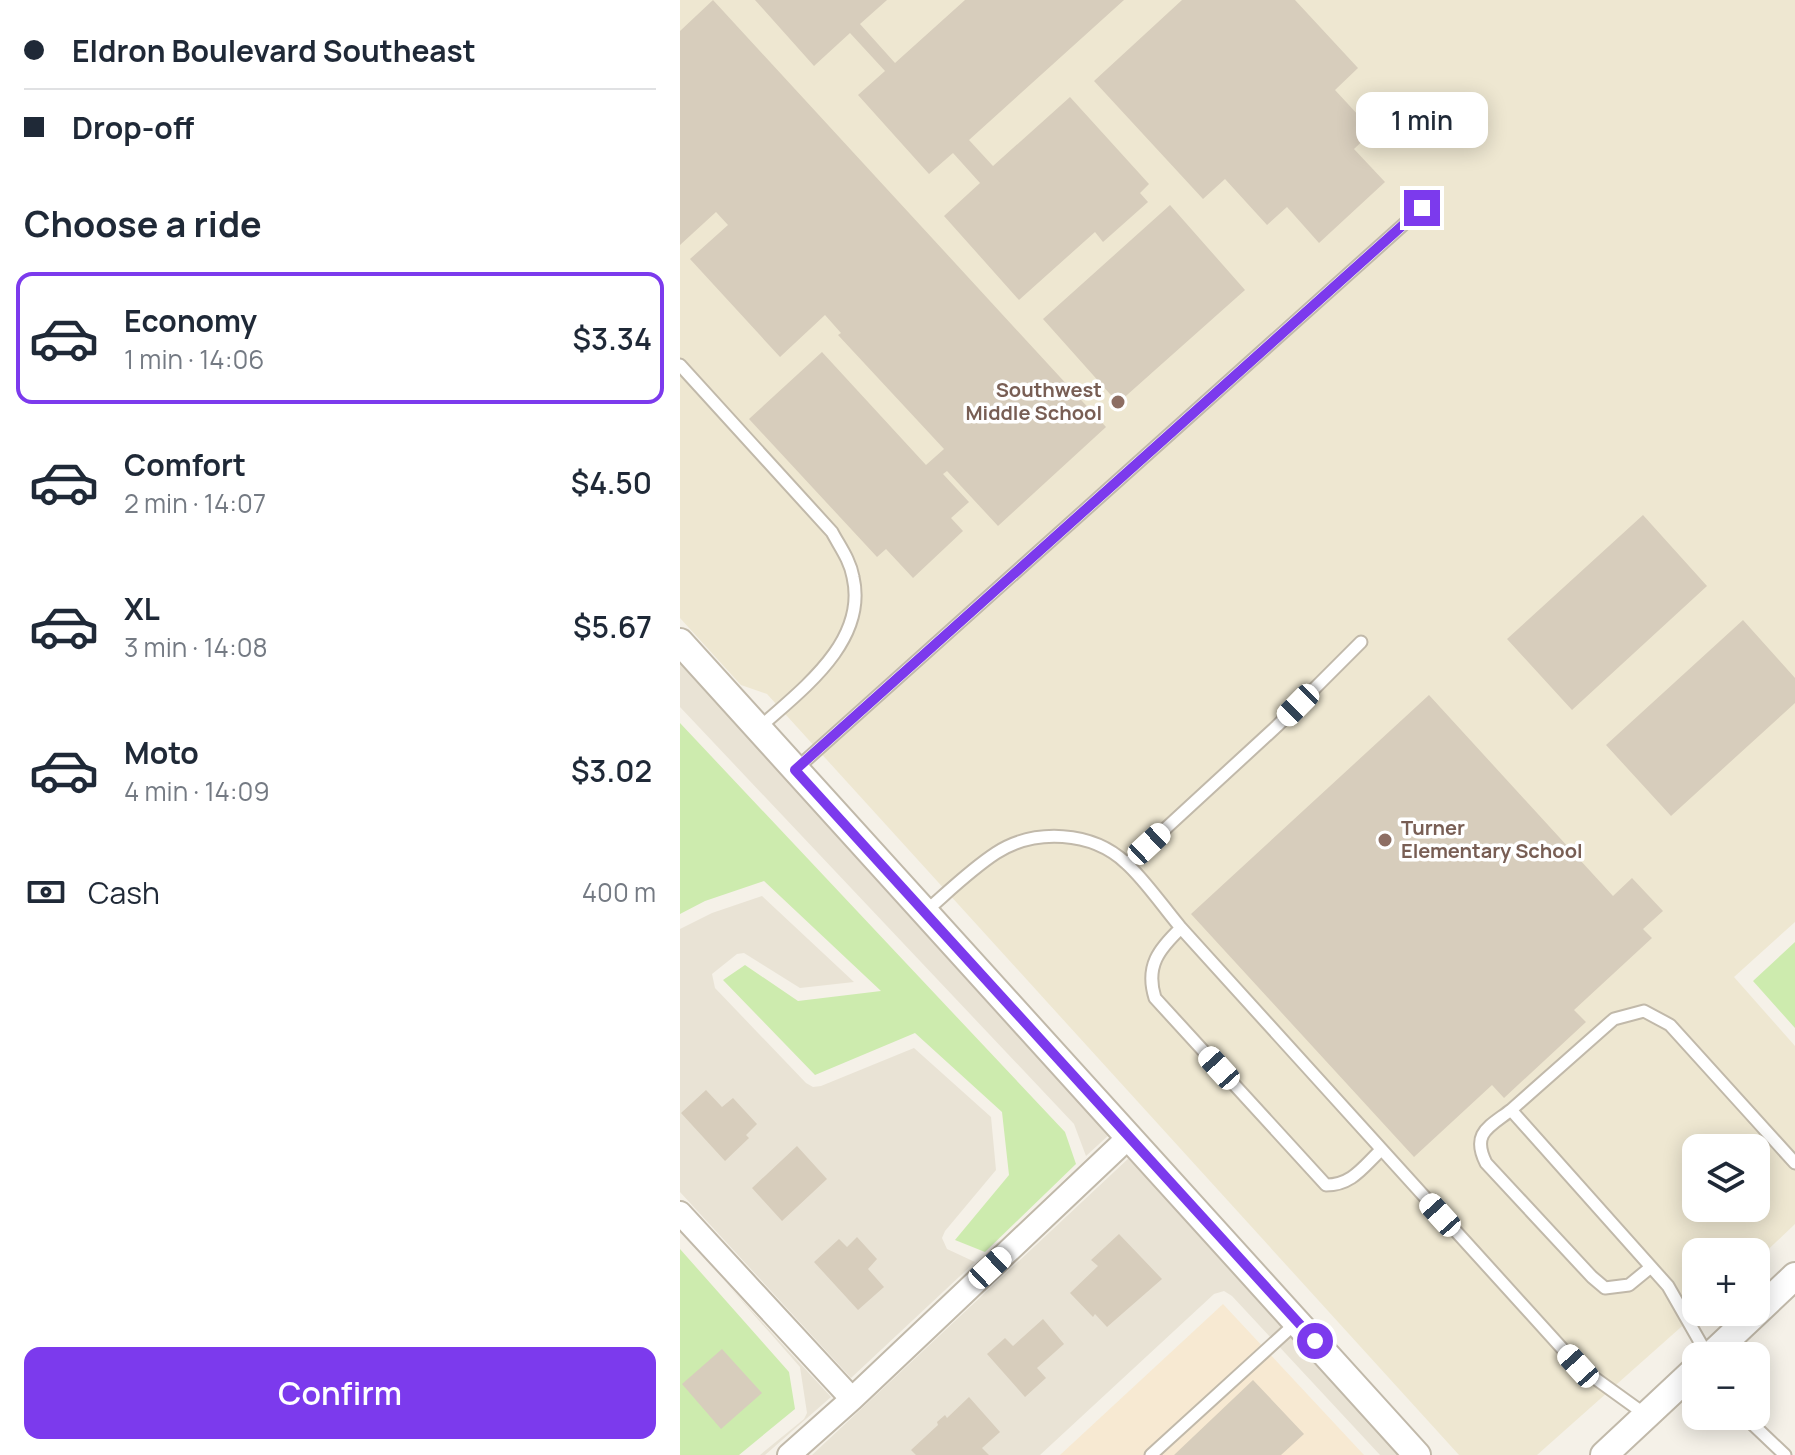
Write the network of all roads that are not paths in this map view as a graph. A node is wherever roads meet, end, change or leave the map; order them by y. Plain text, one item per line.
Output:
1 (1422, 208) dead end
2 (680, 365) edge
3 (680, 642) edge
4 (1361, 642) dead end
5 (759, 728) junction
6 (795, 770) junction
7 (1127, 864) junction
8 (925, 912) junction
9 (1181, 928) junction
10 (1511, 1110) junction
11 (1130, 1136) junction
12 (1381, 1150) junction
13 (1795, 1163) edge
14 (680, 1213) edge
15 (1651, 1267) junction
16 (1795, 1276) edge
17 (1298, 1322) junction
18 (1701, 1342) edge
19 (1724, 1342) edge
20 (1682, 1382) edge
21 (852, 1399) junction
22 (1646, 1415) junction
23 (1759, 1430) edge
24 (1795, 1449) edge
25 (789, 1455) edge
26 (1151, 1455) edge
27 (1417, 1455) edge
28 (1604, 1455) edge
29 (1787, 1455) edge

1 - 6 lane
2 - 5 lane
3 - 5 street
4 - 7 lane
5 - 6 street
6 - 8 street
7 - 8 lane
7 - 9 lane
8 - 11 street
9 - 12 lane
9 - 12 lane
10 - 13 lane
10 - 15 lane
10 - 15 lane
11 - 17 street
11 - 21 street
12 - 22 lane
14 - 21 street
15 - 18 lane
16 - 19 street
17 - 26 lane
17 - 27 street
20 - 22 street
21 - 25 street
22 - 28 street
23 - 29 lane
24 - 29 lane

